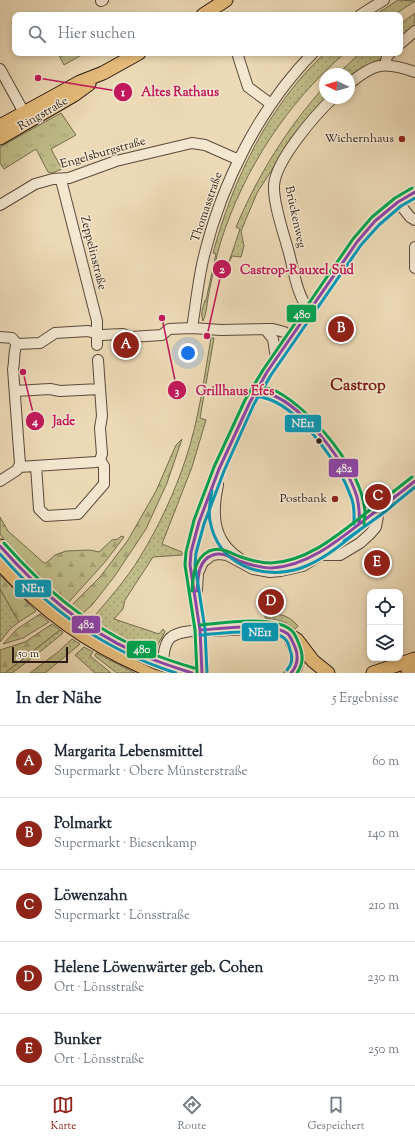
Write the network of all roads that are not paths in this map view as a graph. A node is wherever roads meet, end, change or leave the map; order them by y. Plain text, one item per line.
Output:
1 (383, 0) edge
2 (224, 1) edge
3 (208, 12) edge
4 (365, 12) edge
5 (415, 31) edge
6 (403, 41) edge
7 (134, 56) edge
8 (238, 56) edge
9 (311, 56) edge
10 (388, 56) edge
11 (384, 65) junction
12 (0, 69) edge
13 (415, 72) edge
14 (355, 80) edge
15 (271, 104) junction
16 (327, 104) edge
17 (26, 117) junction
18 (0, 126) edge
19 (0, 138) edge
20 (239, 160) junction
21 (61, 180) junction
22 (415, 192) edge
23 (398, 202) junction
24 (0, 205) edge
25 (415, 220) edge
26 (415, 247) edge
27 (415, 268) edge
28 (309, 310) junction
29 (192, 328) junction
30 (265, 329) junction
31 (97, 333) junction
32 (0, 337) edge
33 (291, 337) junction
34 (17, 344) junction
35 (97, 345) dead end
36 (276, 358) junction
37 (98, 360) dead end
38 (100, 389) junction
39 (15, 391) junction
40 (226, 456) junction
41 (100, 460) junction
42 (36, 466) junction
43 (15, 470) junction
44 (0, 473) edge
45 (0, 481) edge
46 (415, 482) edge
47 (379, 510) junction
48 (0, 546) edge
49 (0, 563) edge
50 (258, 568) junction
51 (196, 602) junction
52 (59, 612) junction
53 (200, 630) junction
54 (290, 635) junction
55 (415, 659) edge
56 (138, 660) junction
57 (415, 670) edge
58 (157, 673) edge
59 (162, 673) edge
60 (192, 673) edge
61 (202, 673) edge
62 (291, 673) edge
63 (328, 673) edge
64 (373, 673) edge
65 (408, 673) edge

1 - 4 street
2 - 3 main road
5 - 6 street
7 - 17 main road, Ringstraße
8 - 15 street
9 - 15 street, Thomasstraße
10 - 11 street
11 - 13 street
11 - 14 street
12 - 17 street
15 - 20 street, Thomasstraße
16 - 28 street, Brückenweg
17 - 18 main road, Ringstraße
17 - 19 main road, Ringstraße
20 - 21 street, Engelsburgstraße
20 - 29 street, Thomasstraße
21 - 24 street, Engelsburgstraße
21 - 31 street, Zeppelinstraße
22 - 23 street
23 - 25 street
23 - 28 street
26 - 27 street
28 - 33 street
29 - 30 street
29 - 31 street
30 - 33 street
30 - 36 street
31 - 34 street
31 - 35 street, Zeppelinstraße
32 - 34 street
33 - 36 street
34 - 39 street
36 - 40 street
37 - 38 street
38 - 39 street
38 - 41 street
39 - 43 street
40 - 50 street
40 - 51 street
41 - 42 street
41 - 42 street
42 - 43 street
43 - 44 street
43 - 45 street
46 - 47 street
47 - 50 street
47 - 50 street
48 - 52 main road
49 - 52 main road
50 - 51 street
51 - 53 street
52 - 56 main road
53 - 54 main road
53 - 59 street
53 - 61 main road
54 - 62 main road
54 - 63 main road
55 - 64 main road
56 - 58 main road
56 - 60 main road, bridge
57 - 65 main road

